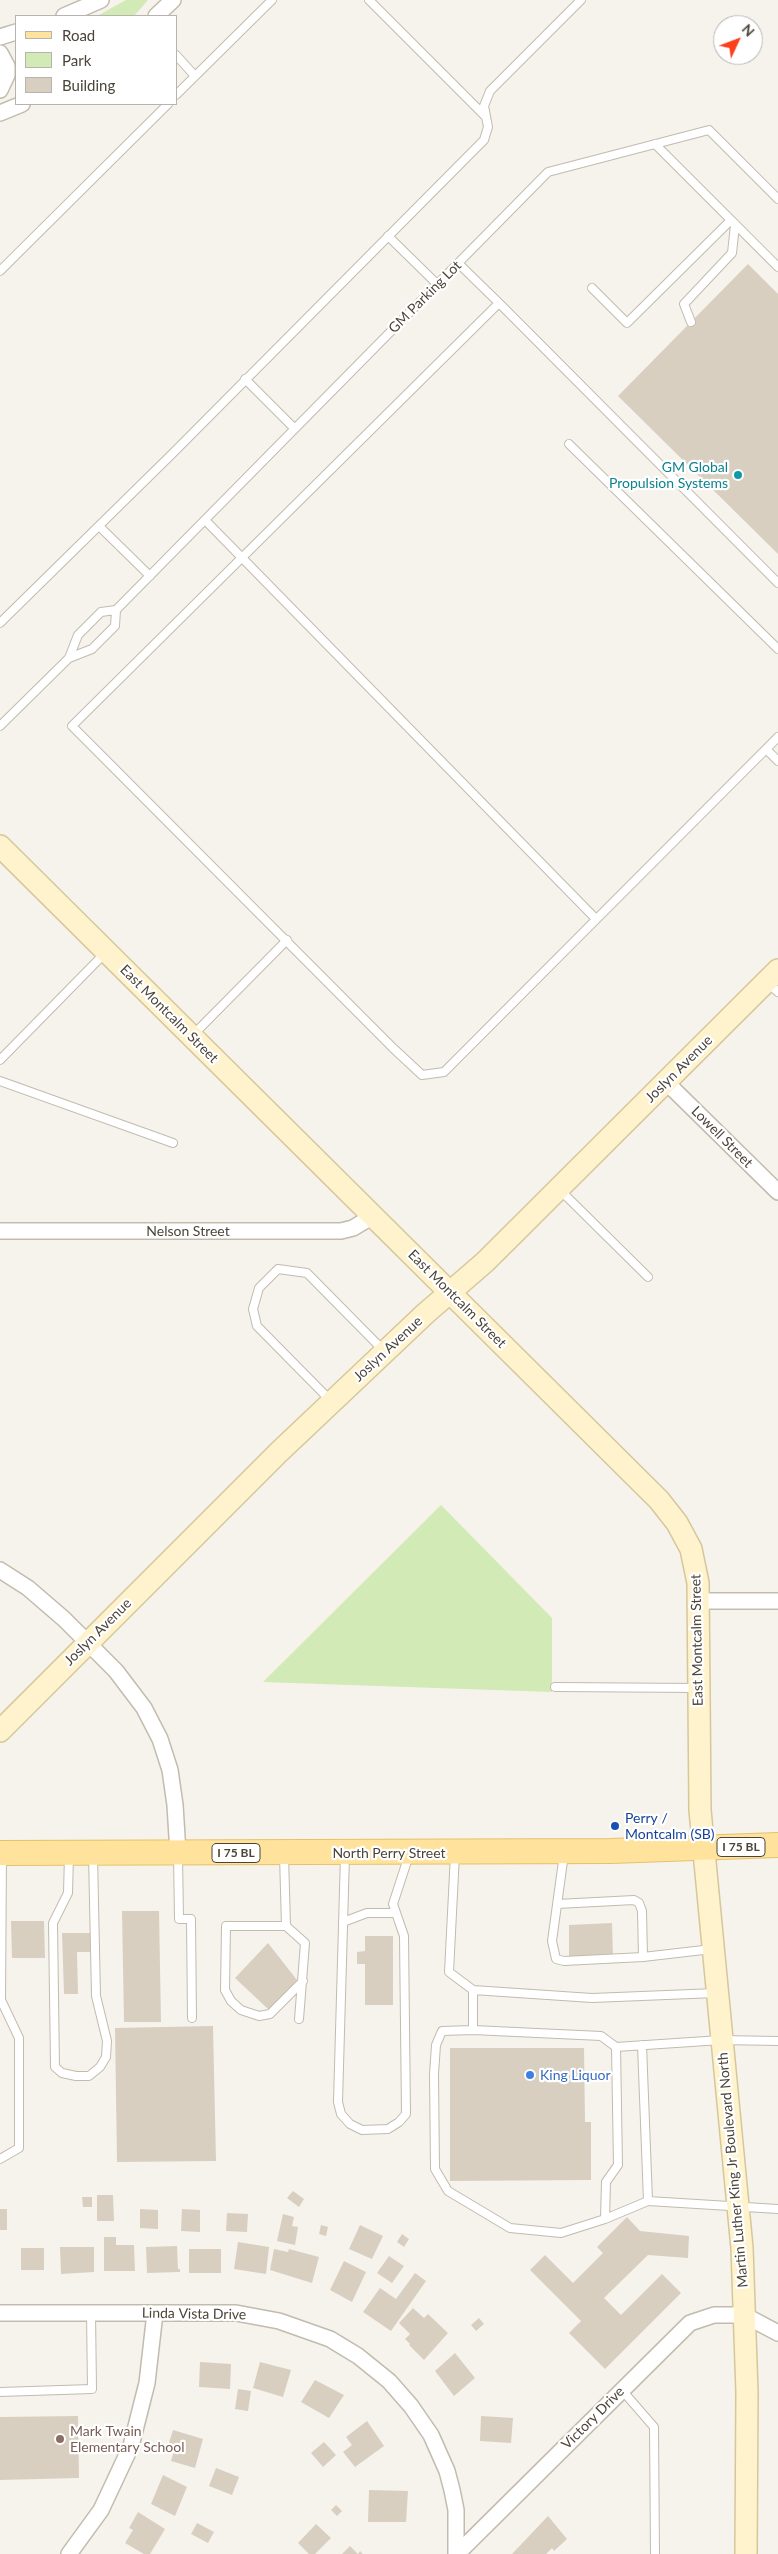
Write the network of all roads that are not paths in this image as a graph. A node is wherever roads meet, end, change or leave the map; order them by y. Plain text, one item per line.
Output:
1 (101, 0) edge
2 (163, 0) edge
3 (173, 0) edge
4 (272, 0) edge
5 (369, 0) edge
6 (581, 0) edge
7 (66, 15) edge
8 (155, 15) edge
9 (155, 15) edge
10 (15, 32) edge
11 (0, 37) edge
12 (0, 53) edge
13 (178, 57) edge
14 (195, 76) junction
15 (0, 90) edge
16 (178, 93) edge
17 (20, 105) edge
18 (167, 105) edge
19 (0, 113) edge
20 (486, 117) junction
21 (655, 144) junction
22 (778, 199) edge
23 (733, 222) junction
24 (388, 236) junction
25 (458, 263) junction
26 (778, 267) edge
27 (0, 271) edge
28 (437, 284) junction
29 (592, 288) dead end
30 (499, 303) junction
31 (691, 322) dead end
32 (245, 380) junction
33 (294, 428) junction
34 (569, 444) dead end
35 (205, 520) junction
36 (99, 526) junction
37 (243, 559) junction
38 (150, 576) junction
39 (778, 583) edge
40 (116, 610) junction
41 (0, 623) edge
42 (778, 649) edge
43 (69, 658) junction
44 (0, 726) edge
45 (778, 737) edge
46 (766, 749) junction
47 (778, 761) edge
48 (3, 856) edge
49 (596, 918) junction
50 (287, 940) junction
51 (107, 952) junction
52 (774, 981) edge
53 (192, 1036) junction
54 (0, 1060) edge
55 (0, 1081) edge
56 (666, 1082) junction
57 (173, 1143) dead end
58 (559, 1189) junction
59 (778, 1192) edge
60 (373, 1216) junction
61 (0, 1231) edge
62 (648, 1277) dead end
63 (450, 1292) junction
64 (385, 1352) junction
65 (331, 1402) junction
66 (0, 1570) edge
67 (698, 1601) junction
68 (778, 1601) edge
69 (88, 1643) junction
70 (555, 1687) dead end
71 (699, 1688) junction
72 (0, 1731) edge
73 (778, 1845) edge
74 (703, 1848) junction
75 (410, 1852) junction
76 (455, 1852) junction
77 (564, 1852) junction
78 (178, 1853) junction
79 (284, 1853) junction
80 (345, 1853) junction
81 (1, 1854) edge
82 (69, 1854) junction
83 (93, 1854) junction
84 (557, 1904) junction
85 (394, 1913) junction
86 (343, 1922) junction
87 (286, 1926) junction
88 (1, 1932) edge
89 (713, 1949) junction
90 (643, 1957) junction
91 (303, 1981) junction
92 (473, 1990) junction
93 (717, 1993) junction
94 (192, 2018) dead end
95 (299, 2019) dead end
96 (473, 2030) junction
97 (721, 2040) junction
98 (778, 2041) edge
99 (642, 2045) junction
100 (616, 2047) junction
101 (0, 2159) edge
102 (648, 2201) junction
103 (739, 2205) junction
104 (778, 2209) edge
105 (606, 2219) junction
106 (0, 2313) edge
107 (91, 2313) junction
108 (154, 2313) junction
109 (744, 2315) junction
110 (778, 2332) edge
111 (622, 2389) junction
112 (0, 2392) edge
113 (69, 2554) edge
114 (457, 2554) edge
115 (655, 2554) edge
116 (746, 2554) edge

1 - 7 street
2 - 8 street
3 - 9 street
4 - 14 lane
5 - 20 lane
6 - 20 lane
10 - 11 street
12 - 15 street
13 - 14 lane
14 - 16 lane
17 - 19 street
18 - 27 lane
20 - 24 lane
21 - 22 lane, GM Parking Lot
21 - 23 lane
21 - 25 lane, GM Parking Lot
23 - 26 lane
23 - 29 lane
23 - 31 lane
24 - 28 lane
24 - 32 lane
25 - 28 lane, GM Parking Lot
25 - 30 lane
28 - 33 lane, GM Parking Lot
30 - 37 lane
30 - 39 lane
32 - 33 lane
32 - 36 lane
33 - 35 lane, GM Parking Lot
34 - 42 lane
35 - 37 lane
35 - 38 lane, GM Parking Lot
36 - 38 lane
36 - 41 lane
37 - 49 lane
37 - 50 lane
38 - 40 lane, GM Parking Lot
40 - 43 lane, GM Parking Lot
40 - 43 lane, GM Parking Lot
43 - 44 lane, GM Parking Lot
45 - 46 lane
46 - 47 lane
46 - 49 lane
48 - 51 main road, East Montcalm Street
49 - 50 lane
50 - 53 lane
51 - 53 main road, East Montcalm Street
51 - 54 lane
52 - 56 main road, Joslyn Avenue
53 - 60 main road, East Montcalm Street
55 - 57 lane
56 - 58 main road, Joslyn Avenue
56 - 59 street, Lowell Street
58 - 62 lane
58 - 63 main road, Joslyn Avenue
60 - 61 street, Nelson Street
60 - 63 main road, East Montcalm Street
63 - 64 main road, Joslyn Avenue
63 - 67 main road, East Montcalm Street
64 - 65 main road, Joslyn Avenue
64 - 65 lane
65 - 69 main road, Joslyn Avenue
66 - 69 street
67 - 68 street
67 - 71 main road, East Montcalm Street
69 - 72 main road, Joslyn Avenue
69 - 78 street
70 - 71 lane
71 - 74 main road, East Montcalm Street
73 - 74 main road, North Perry Street / I 75 BL
74 - 77 main road, North Perry Street / I 75 BL
74 - 89 main road, Martin Luther King Jr Boulevard North
75 - 76 main road, North Perry Street / I 75 BL
75 - 80 main road, North Perry Street / I 75 BL
75 - 85 lane
76 - 77 main road, North Perry Street / I 75 BL
76 - 92 lane
77 - 84 lane
78 - 79 main road, North Perry Street / I 75 BL
78 - 83 main road, North Perry Street / I 75 BL
78 - 94 lane
79 - 80 main road, North Perry Street / I 75 BL
79 - 87 lane
80 - 86 lane
81 - 82 main road, North Perry Street / I 75 BL
81 - 88 lane
82 - 83 main road, North Perry Street / I 75 BL
82 - 83 lane
84 - 90 lane
84 - 90 lane
85 - 86 lane
85 - 86 lane
87 - 91 lane
87 - 91 lane
88 - 101 lane
89 - 90 lane
89 - 93 main road, Martin Luther King Jr Boulevard North
91 - 95 lane
92 - 93 lane
92 - 96 lane
93 - 97 main road, Martin Luther King Jr Boulevard North
96 - 100 lane
96 - 105 lane
97 - 98 lane
97 - 99 lane
97 - 103 main road, Martin Luther King Jr Boulevard North
99 - 100 lane
99 - 102 lane
100 - 105 lane
102 - 103 lane
102 - 105 lane
103 - 104 lane
103 - 109 main road, Martin Luther King Jr Boulevard North
106 - 107 street, Linda Vista Drive
107 - 108 street, Linda Vista Drive
107 - 112 lane
108 - 113 street
108 - 114 street, Linda Vista Drive
109 - 110 street
109 - 111 street, Victory Drive
109 - 116 main road, Martin Luther King Jr Boulevard North
111 - 114 street, Victory Drive
111 - 115 lane

